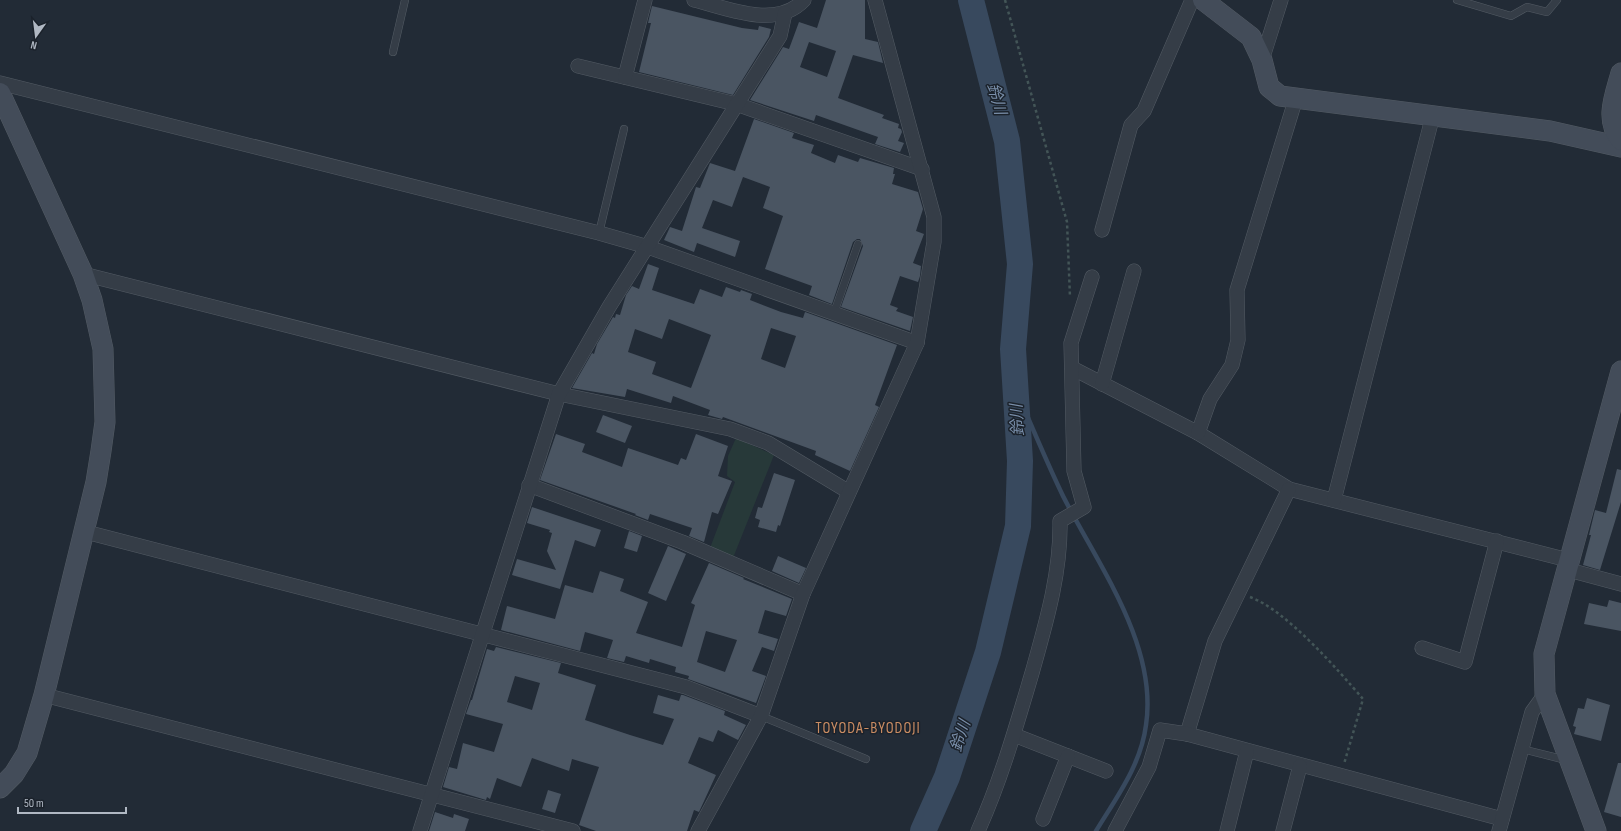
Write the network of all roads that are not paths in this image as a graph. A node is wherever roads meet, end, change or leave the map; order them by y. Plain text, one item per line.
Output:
1 (405, 0) edge
2 (644, 0) edge
3 (694, 0) edge
4 (804, 0) edge
5 (875, 0) edge
6 (1192, 0) edge
7 (1203, 0) edge
8 (1281, 0) edge
9 (1457, 0) edge
10 (1557, 0) edge
11 (785, 13) junction
12 (393, 52) dead end
13 (1262, 60) junction
14 (578, 66) dead end
15 (1621, 73) edge
16 (625, 77) junction
17 (0, 83) edge
18 (0, 93) edge
19 (1296, 98) junction
20 (736, 104) junction
21 (1433, 116) junction
22 (624, 129) dead end
23 (1621, 140) edge
24 (1621, 147) edge
25 (922, 169) junction
26 (1102, 230) dead end
27 (599, 233) junction
28 (858, 244) dead end
29 (648, 247) junction
30 (1134, 271) dead end
31 (83, 274) junction
32 (1092, 277) dead end
33 (834, 313) junction
34 (917, 342) junction
35 (1072, 368) junction
36 (1621, 371) edge
37 (1102, 384) junction
38 (559, 394) junction
39 (1198, 433) junction
40 (529, 485) junction
41 (1289, 489) junction
42 (849, 492) junction
43 (1334, 500) junction
44 (82, 532) junction
45 (1497, 541) junction
46 (1567, 565) junction
47 (1621, 584) edge
48 (803, 594) junction
49 (482, 633) junction
50 (1422, 648) dead end
51 (1545, 694) junction
52 (44, 695) junction
53 (761, 716) junction
54 (1014, 734) junction
55 (1187, 734) junction
56 (1522, 749) junction
57 (1247, 751) junction
58 (1068, 756) junction
59 (866, 759) dead end
60 (1570, 761) junction
61 (1300, 766) junction
62 (1106, 771) dead end
63 (0, 788) edge
64 (432, 794) junction
65 (1043, 820) dead end
66 (1501, 825) edge
67 (420, 831) edge
68 (573, 831) edge
69 (698, 831) edge
70 (978, 831) edge
71 (1115, 831) edge
72 (1227, 831) edge
73 (1283, 831) edge
74 (1596, 831) edge

1 - 12 lane
2 - 16 street
3 - 11 street
4 - 11 street
5 - 25 street
6 - 26 street
7 - 13 street
8 - 13 street
9 - 10 lane
11 - 20 street
13 - 19 street
14 - 16 street
15 - 23 street
16 - 20 street
17 - 27 street
18 - 31 street
19 - 21 street
19 - 39 street
20 - 25 street
20 - 29 street
21 - 24 street
21 - 43 street
22 - 27 lane
25 - 34 street
27 - 29 street
28 - 33 lane
29 - 33 street
29 - 38 street
30 - 37 street
31 - 38 street
31 - 44 street
32 - 35 street
33 - 34 street
34 - 42 street
35 - 37 street
35 - 54 street
36 - 46 street
37 - 39 street
38 - 40 street
38 - 42 street
39 - 41 street
40 - 48 street
40 - 49 street
41 - 43 street
41 - 55 street
42 - 48 street
43 - 45 street
44 - 49 street
44 - 52 street
45 - 46 street
45 - 50 street
46 - 47 street
46 - 51 street
48 - 53 street
49 - 53 street
49 - 64 street
51 - 56 street
51 - 60 street
52 - 63 street
52 - 64 street
53 - 59 lane
53 - 69 street
54 - 58 street
54 - 70 street
55 - 57 street
55 - 71 street
56 - 60 lane
56 - 66 street
57 - 61 street
57 - 72 street
58 - 62 street
58 - 65 street
60 - 74 street
61 - 66 street
61 - 73 street
64 - 67 street
64 - 68 street

